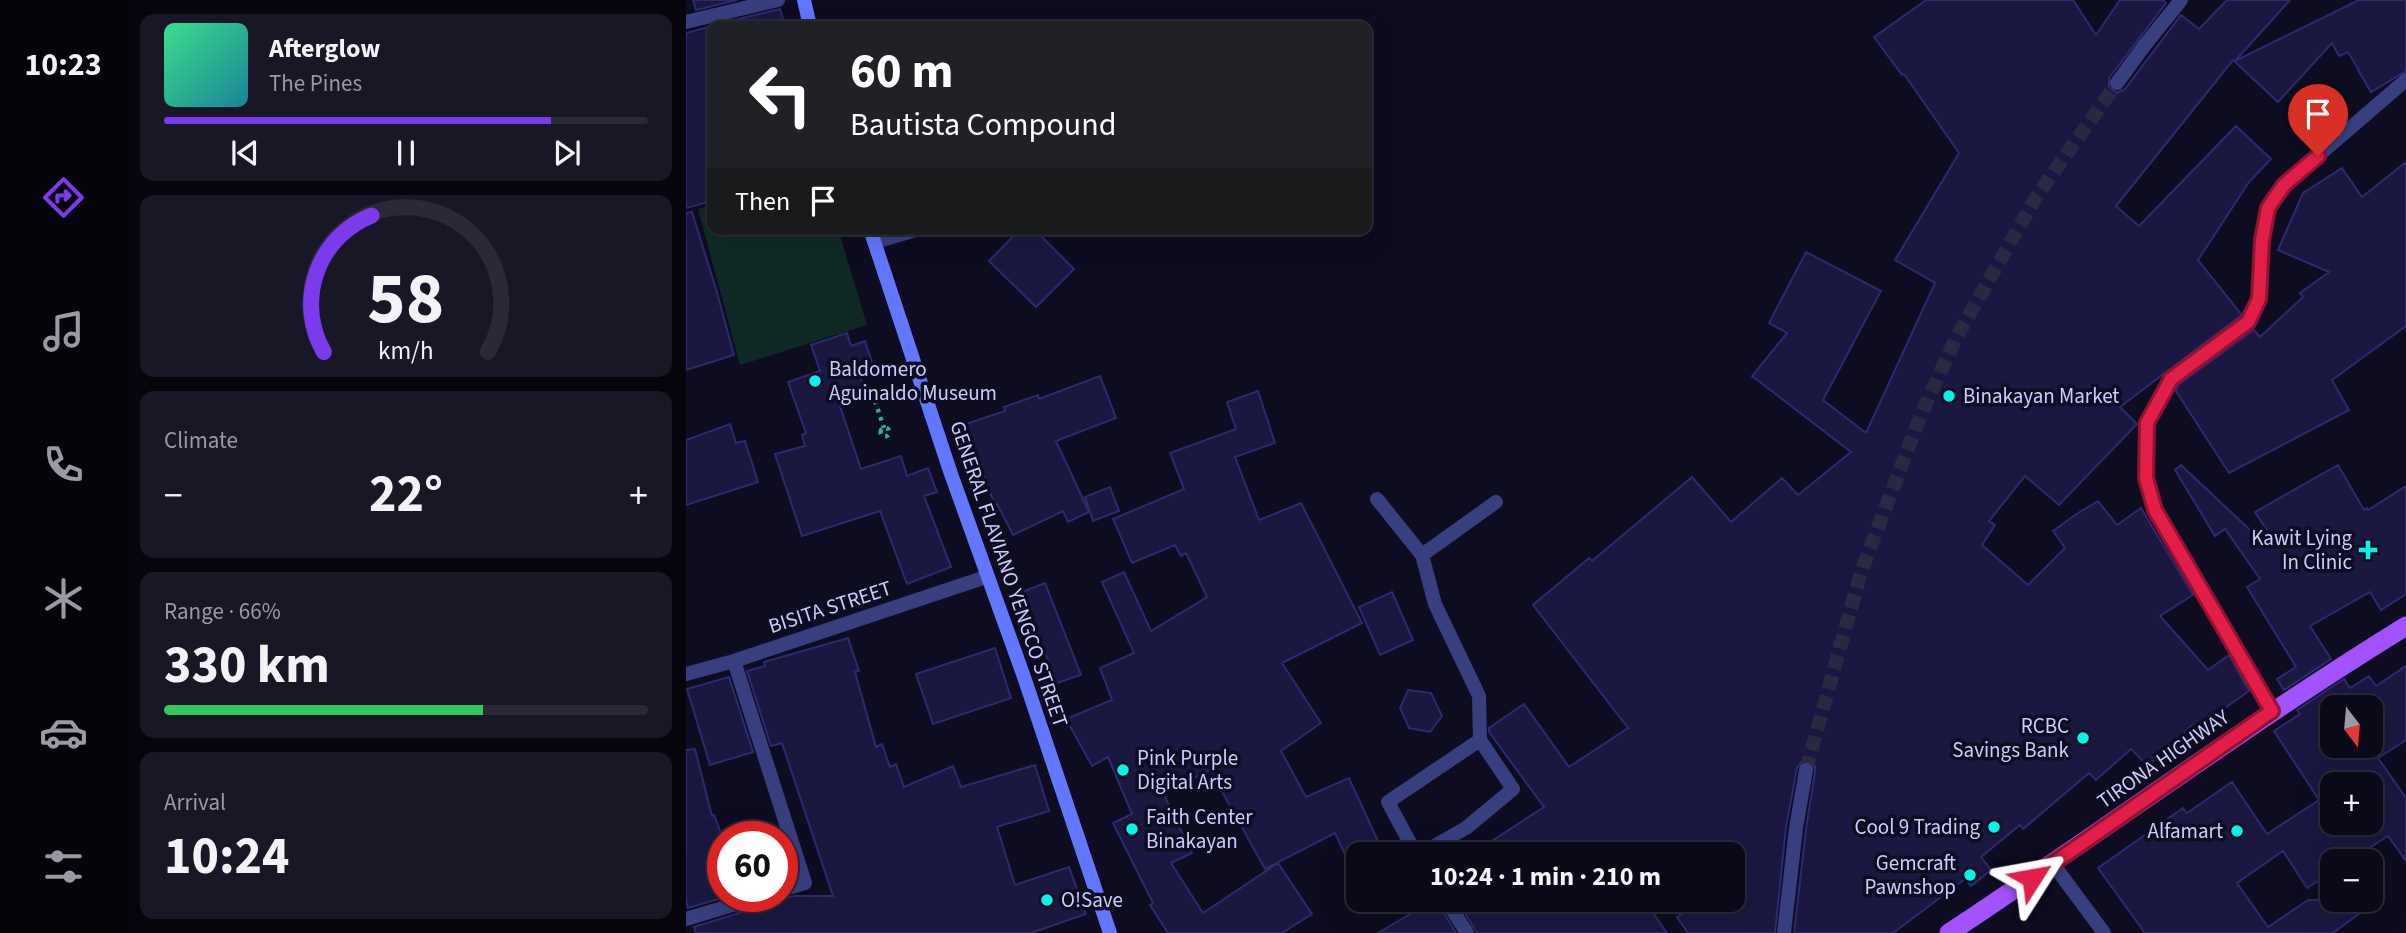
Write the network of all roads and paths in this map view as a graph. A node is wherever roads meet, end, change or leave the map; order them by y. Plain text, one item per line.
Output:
1 (778, 0) edge
2 (804, 0) edge
3 (2181, 0) edge
4 (809, 21) edge
5 (686, 22) edge
6 (2406, 80) edge
7 (2118, 83) tunnel mouth
8 (873, 236) edge
9 (875, 401) dead end
10 (884, 428) dead end
11 (1377, 499) dead end
12 (1496, 502) dead end
13 (1422, 555) junction
14 (986, 577) junction
15 (2406, 626) edge
16 (734, 661) junction
17 (686, 674) edge
18 (2272, 711) junction
19 (1480, 740) junction
20 (1806, 769) tunnel mouth
21 (785, 821) edge
22 (1411, 842) edge
23 (1440, 842) edge
24 (798, 861) edge
25 (2053, 864) junction
26 (798, 885) edge
27 (709, 912) edge
28 (1454, 912) edge
29 (686, 919) edge
30 (1110, 933) edge
31 (1467, 933) edge
32 (1784, 933) edge
33 (1949, 933) edge
34 (2104, 933) edge

1 - 5 street
2 - 4 main road
3 - 7 street
6 - 18 street
8 - 14 main road, GENERAL FLAVIANO YENGCO STREET
9 - 10 path
11 - 13 street
12 - 13 street
13 - 19 street
14 - 16 street, BISITA STREET
14 - 30 main road, GENERAL FLAVIANO YENGCO STREET
15 - 18 main road, TIRONA HIGHWAY
16 - 17 street, BISITA STREET
16 - 21 street
18 - 25 main road, TIRONA HIGHWAY
19 - 22 street
19 - 23 street
20 - 32 street
24 - 26 street
25 - 33 main road, TIRONA HIGHWAY
25 - 34 street
27 - 29 street
28 - 31 street

